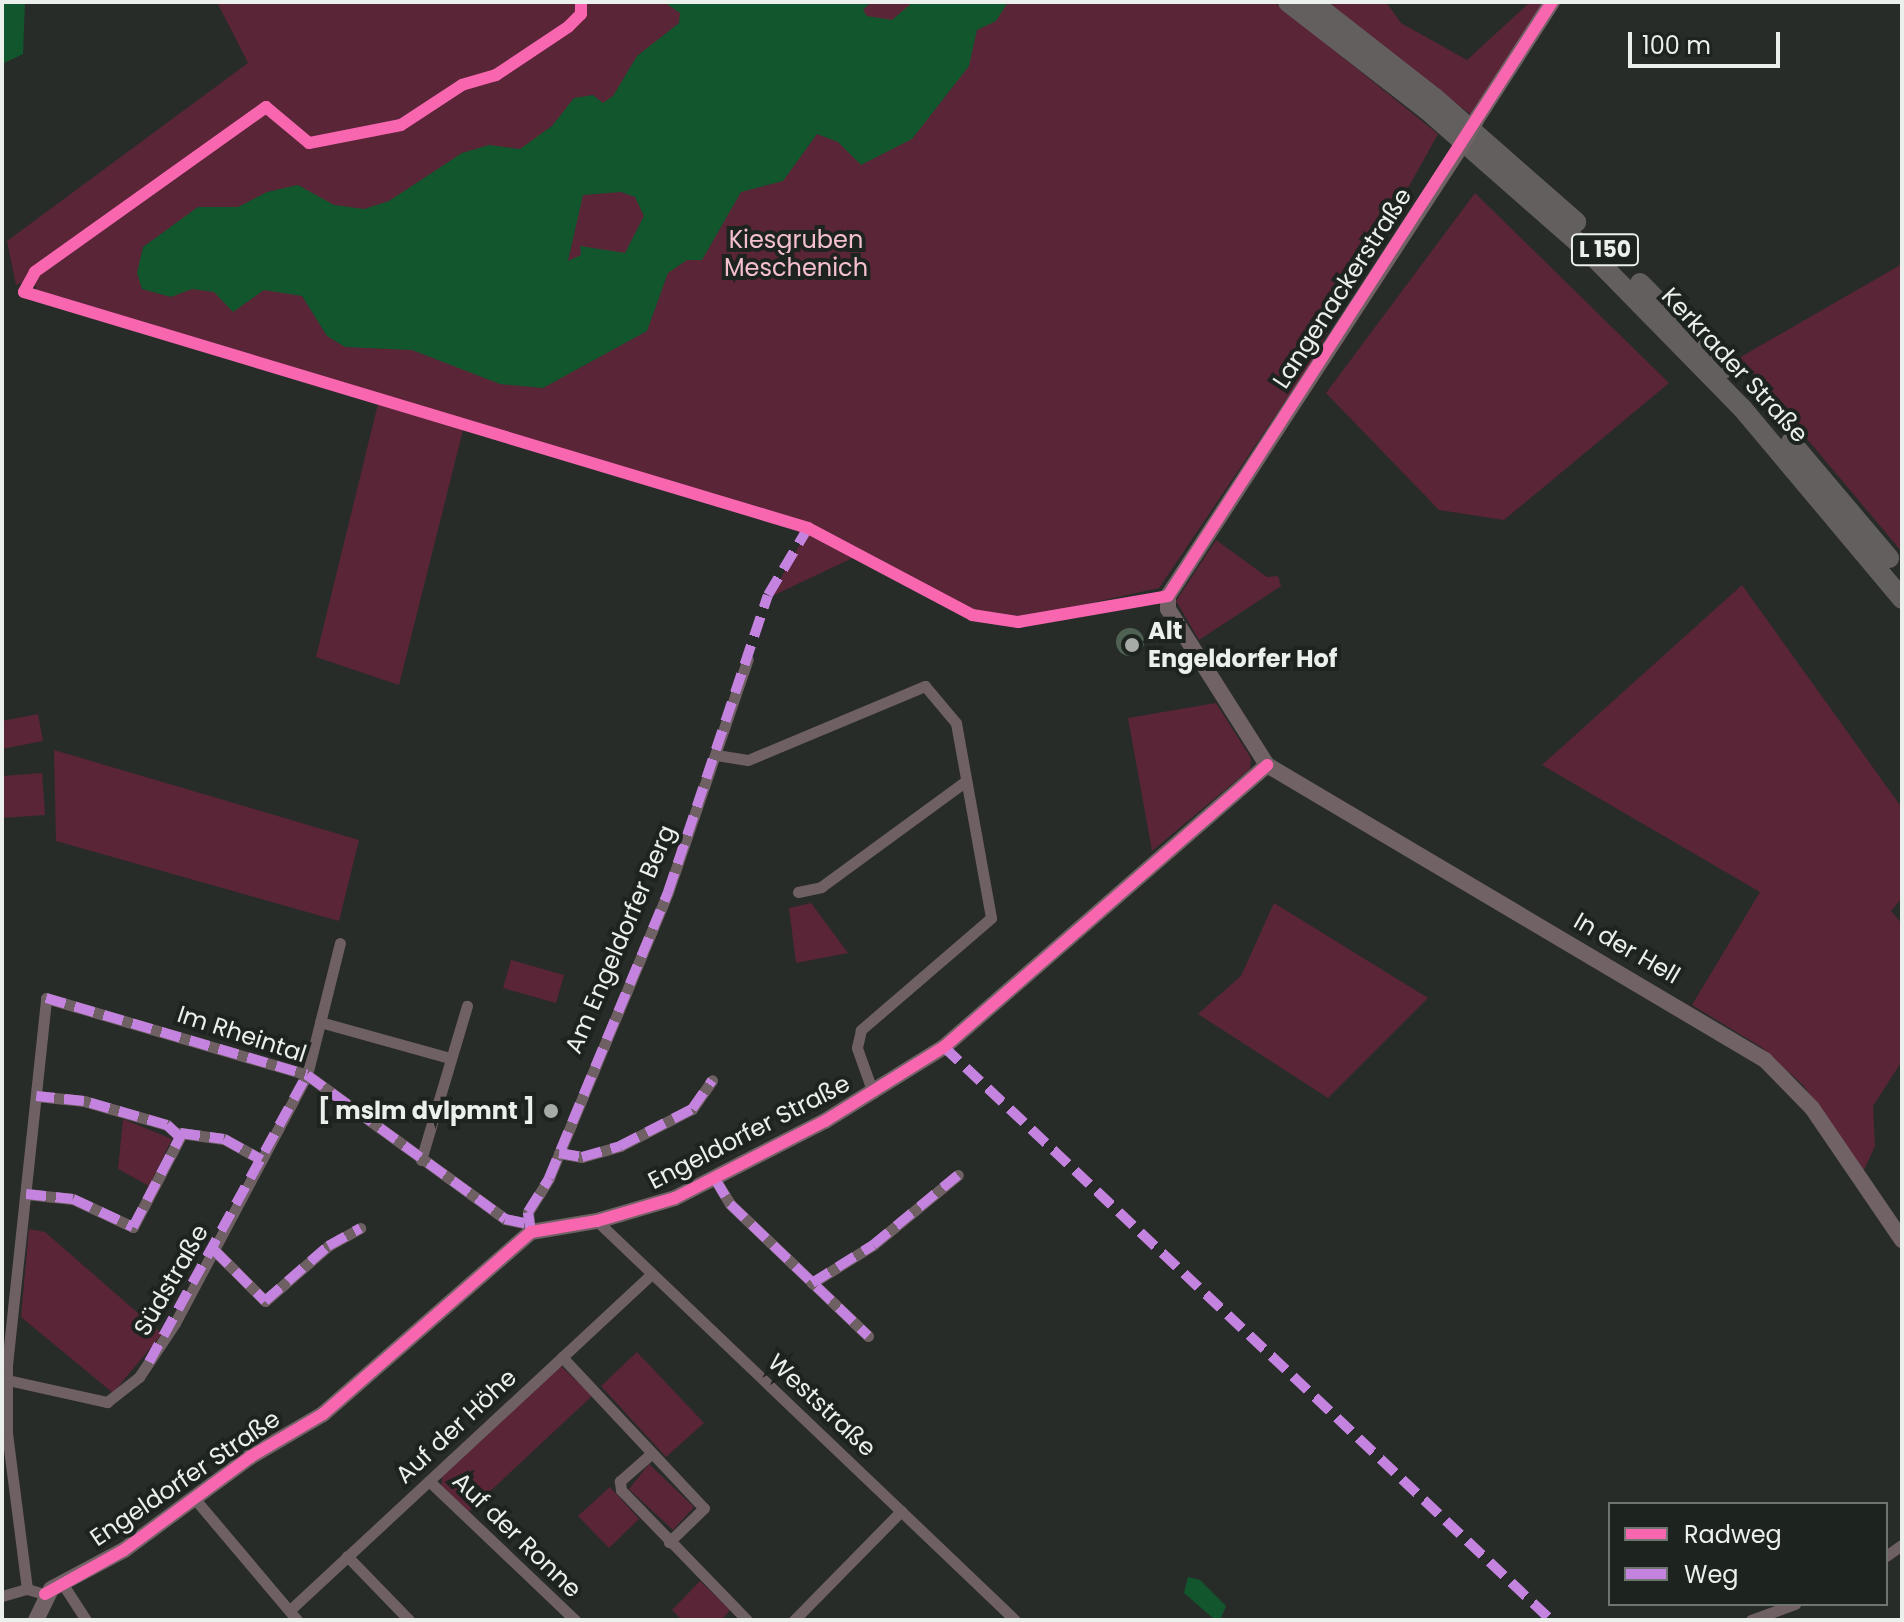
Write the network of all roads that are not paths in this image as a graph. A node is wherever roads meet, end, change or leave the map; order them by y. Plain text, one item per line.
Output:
1 (1288, 2) edge
2 (1312, 2) edge
3 (1552, 2) edge
4 (1902, 576) edge
5 (1902, 599) edge
6 (748, 659) dead end
7 (716, 755) junction
8 (1267, 765) junction
9 (966, 781) junction
10 (798, 892) dead end
11 (340, 943) dead end
12 (467, 1006) dead end
13 (320, 1022) junction
14 (450, 1058) junction
15 (307, 1075) junction
16 (712, 1080) dead end
17 (873, 1093) junction
18 (36, 1096) junction
19 (180, 1133) junction
20 (559, 1153) junction
21 (262, 1160) junction
22 (421, 1160) junction
23 (958, 1175) dead end
24 (715, 1179) junction
25 (26, 1194) junction
26 (597, 1221) junction
27 (360, 1228) dead end
28 (529, 1228) junction
29 (1902, 1240) edge
30 (214, 1250) junction
31 (652, 1274) junction
32 (812, 1283) junction
33 (868, 1336) dead end
34 (562, 1357) junction
35 (4, 1380) edge
36 (652, 1453) junction
37 (429, 1481) junction
38 (194, 1498) junction
39 (15, 1502) junction
40 (2, 1509) edge
41 (901, 1511) junction
42 (669, 1542) junction
43 (347, 1556) junction
44 (62, 1583) junction
45 (27, 1589) junction
46 (45, 1594) junction
47 (2, 1596) edge
48 (1790, 1606) edge
49 (294, 1615) edge
50 (36, 1620) edge
51 (86, 1620) edge
52 (409, 1620) edge
53 (575, 1620) edge
54 (747, 1620) edge
55 (794, 1620) edge
56 (1015, 1620) edge
57 (1751, 1620) edge

1 - 5 highway, Kerkrader Straße / L 150
2 - 4 highway, Kerkrader Straße / L 150
3 - 8 street, Langenackerstraße, bridge
6 - 7 street, Am Engeldorfer Berg
7 - 9 street
7 - 20 street, Am Engeldorfer Berg
8 - 17 street, Engeldorfer Straße
8 - 29 street, In der Hell
9 - 10 street
9 - 17 street
11 - 13 street, Südstraße
12 - 14 street
13 - 14 street
13 - 15 street, Südstraße
14 - 22 street
15 - 18 street, Im Rheintal
15 - 21 street, Südstraße
15 - 22 street, Im Rheintal
16 - 20 street
17 - 24 street, Engeldorfer Straße
18 - 19 street
18 - 25 street
19 - 21 street
19 - 25 street
20 - 28 street, Am Engeldorfer Berg
21 - 30 street, Südstraße
22 - 28 street, Im Rheintal
23 - 32 street
24 - 26 street, Engeldorfer Straße
24 - 32 street
25 - 35 street
26 - 28 street, Engeldorfer Straße
26 - 31 street, Weststraße
27 - 30 street
28 - 38 street, Engeldorfer Straße
30 - 35 street, Südstraße
31 - 34 street, Auf der Höhe
31 - 41 street, Weststraße
32 - 33 street
34 - 36 street
34 - 37 street, Auf der Höhe
35 - 39 street
36 - 42 street
36 - 42 street
37 - 43 street, Auf der Höhe
37 - 53 street, Auf der Ronne
38 - 44 street, Engeldorfer Straße
38 - 49 street
39 - 40 street
39 - 45 street
41 - 55 street
41 - 56 street, Weststraße
42 - 54 street
43 - 49 street, Auf der Höhe
43 - 52 street
44 - 46 street, Engeldorfer Straße
44 - 51 street
45 - 46 street
45 - 47 street
46 - 50 street
48 - 57 street

